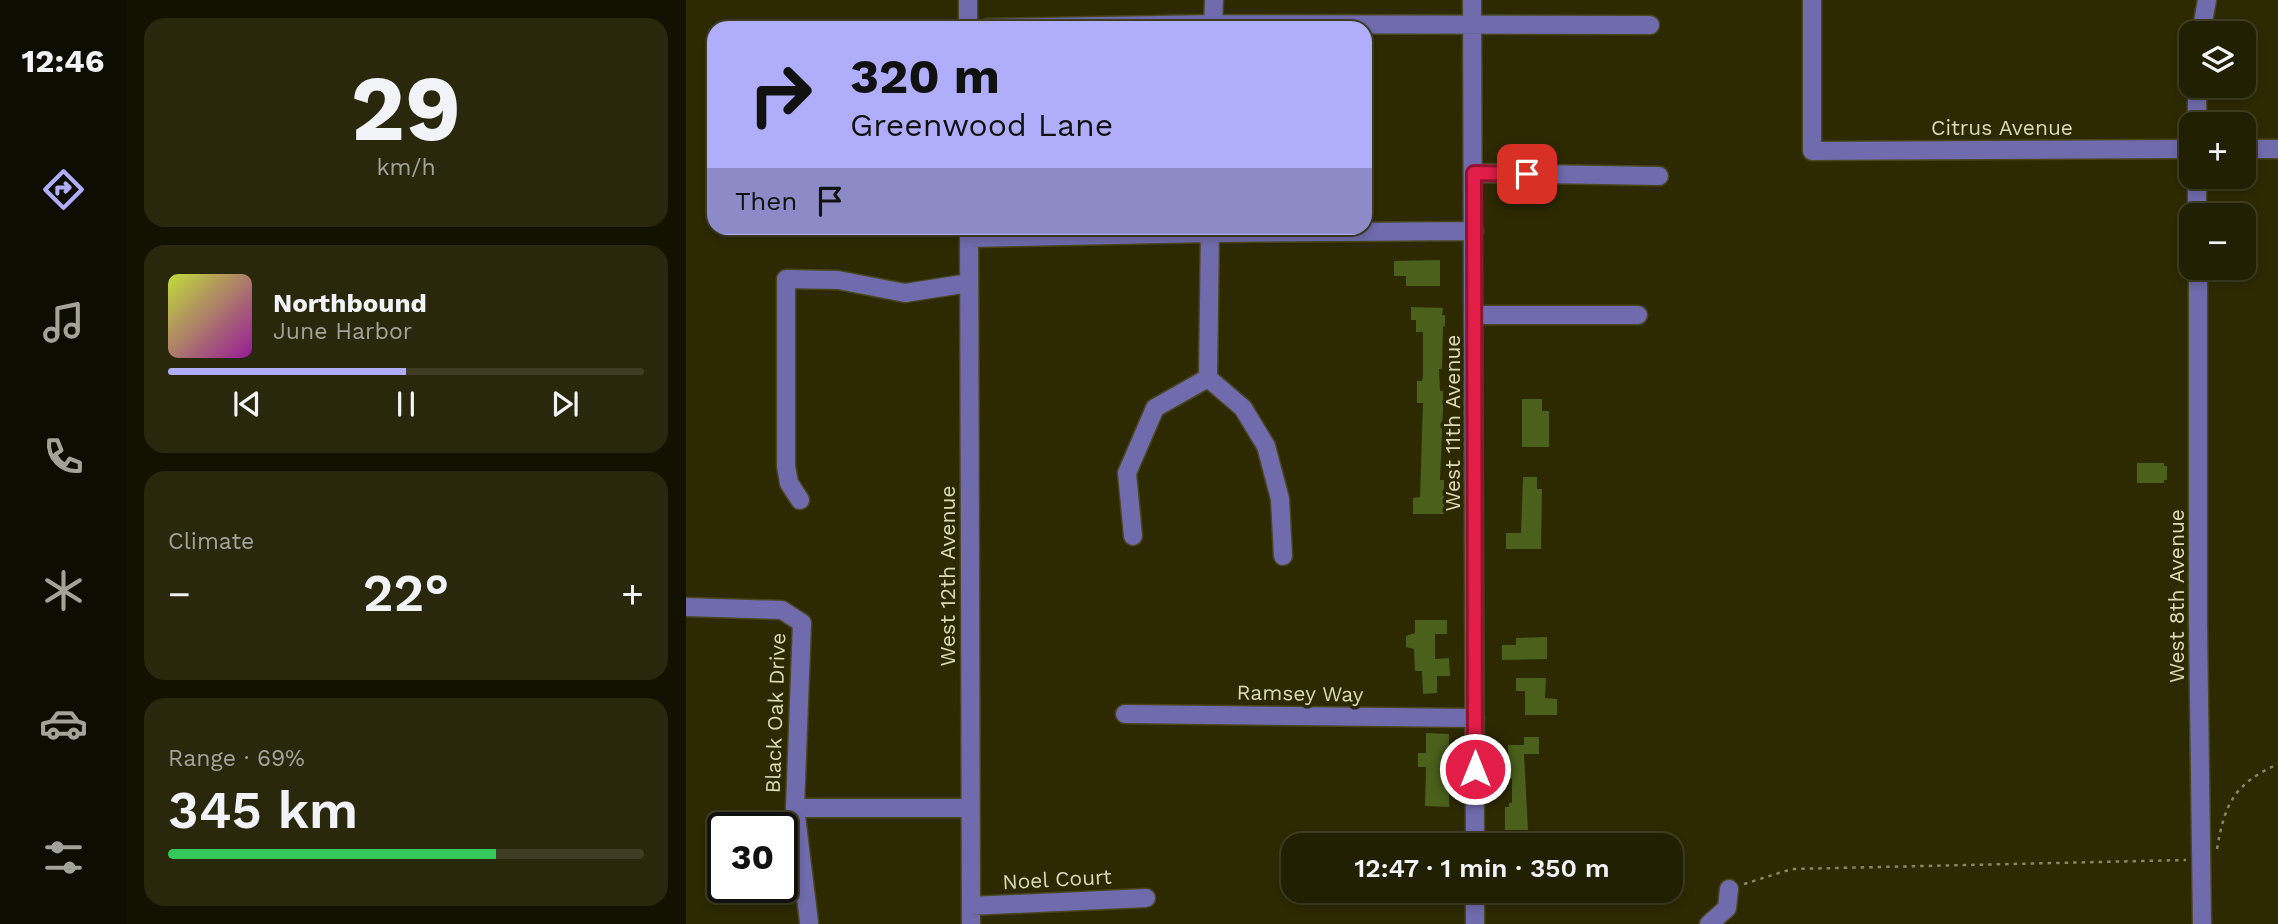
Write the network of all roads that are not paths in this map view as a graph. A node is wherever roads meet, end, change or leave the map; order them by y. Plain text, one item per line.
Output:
1 (968, 0) edge
2 (1214, 0) edge
3 (1472, 0) edge
4 (1812, 0) edge
5 (2207, 0) edge
6 (968, 21) edge
7 (1213, 21) edge
8 (2203, 21) edge
9 (1650, 25) dead end
10 (1372, 26) edge
11 (1472, 26) junction
12 (2179, 149) edge
13 (2256, 149) edge
14 (2278, 149) edge
15 (1474, 173) junction
16 (1659, 176) dead end
17 (1372, 231) edge
18 (1474, 231) junction
19 (969, 235) edge
20 (1210, 235) edge
21 (2198, 280) edge
22 (969, 283) junction
23 (1475, 315) junction
24 (1638, 315) dead end
25 (1208, 378) junction
26 (800, 500) dead end
27 (1133, 536) dead end
28 (1283, 556) dead end
29 (686, 607) edge
30 (1125, 714) dead end
31 (1475, 718) junction
32 (796, 808) junction
33 (970, 808) junction
34 (1475, 833) edge
35 (1729, 889) road end
36 (1146, 898) dead end
37 (1475, 903) edge
38 (971, 915) edge
39 (809, 922) dead end
40 (1475, 924) edge
41 (1709, 924) edge
42 (2202, 924) edge

1 - 6 street
2 - 7 street
3 - 11 street, West 11th Avenue
4 - 12 street, Citrus Avenue
5 - 8 street
9 - 11 street
10 - 11 street
11 - 15 street, West 11th Avenue
13 - 14 street
15 - 16 street
15 - 18 street, West 11th Avenue
17 - 18 street
18 - 23 street, West 11th Avenue
19 - 22 street, West 12th Avenue
20 - 25 street
21 - 42 street, West 8th Avenue
22 - 26 street
22 - 33 street, West 12th Avenue
23 - 24 street
23 - 31 street, West 11th Avenue
25 - 27 street
25 - 28 street
29 - 32 street, Black Oak Drive
30 - 31 street, Ramsey Way
31 - 34 street, West 11th Avenue
32 - 33 street
32 - 39 street, Black Oak Drive
33 - 38 street, West 12th Avenue
35 - 41 street
36 - 38 street, Noel Court
37 - 40 street

